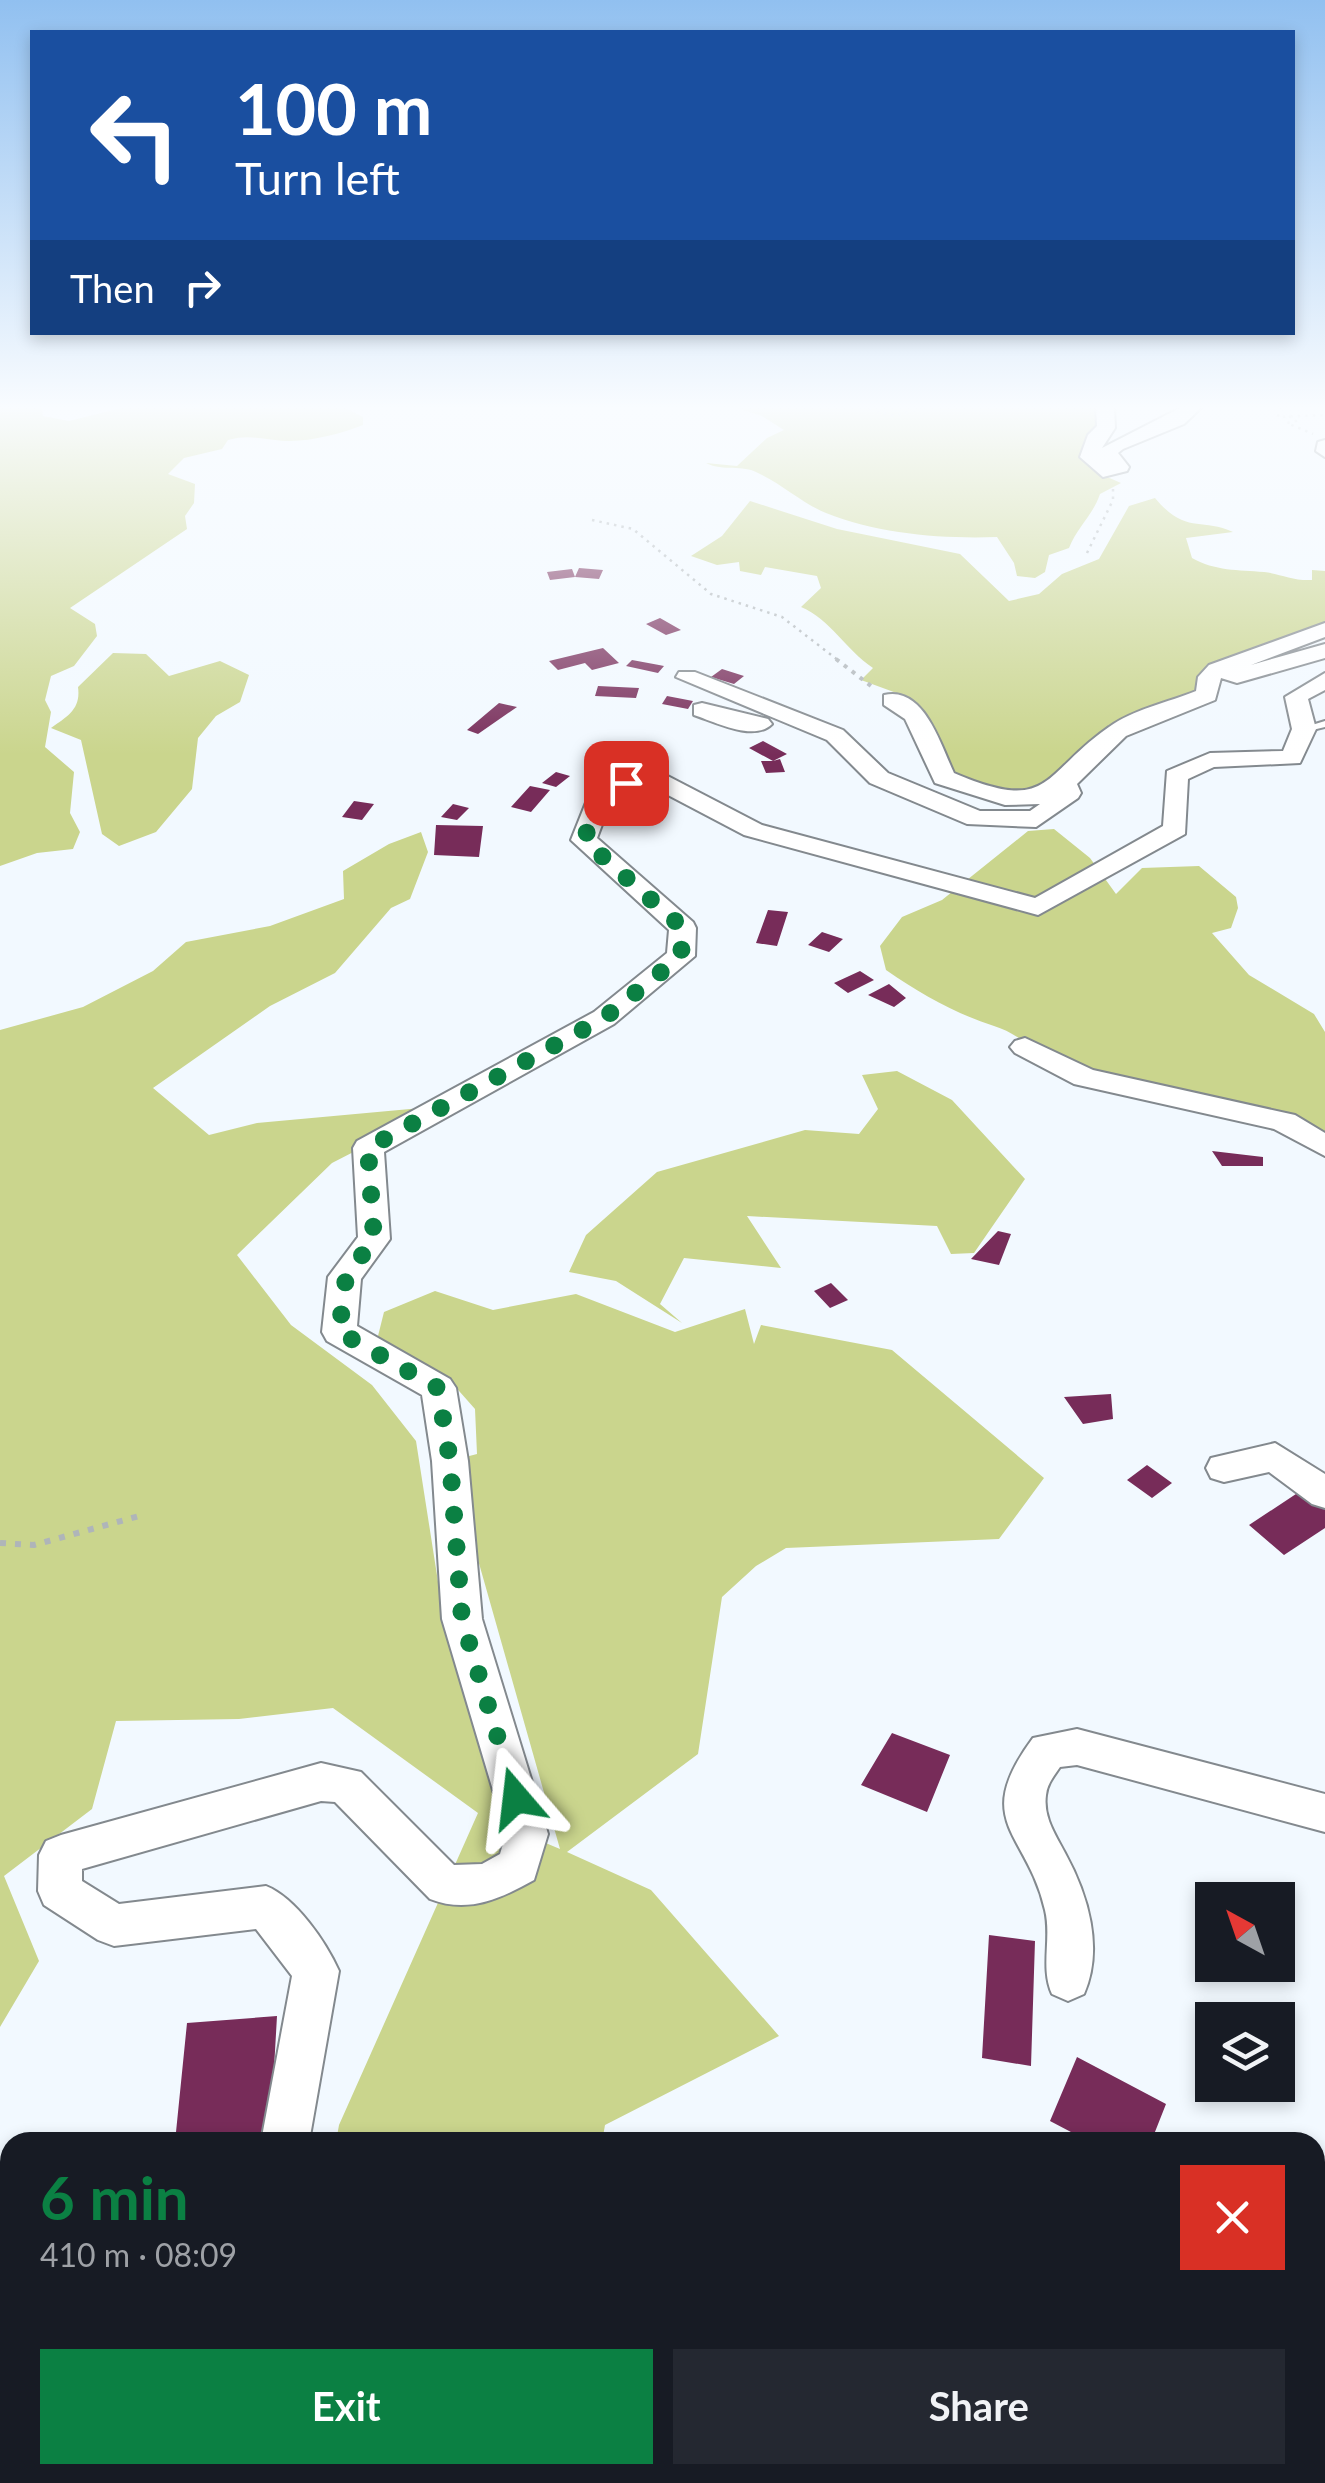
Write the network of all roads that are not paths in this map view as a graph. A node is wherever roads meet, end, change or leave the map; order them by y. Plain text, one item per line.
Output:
1 (1325, 630) edge
2 (1325, 651) edge
3 (1217, 670) junction
4 (687, 677) dead end
5 (1325, 680) edge
6 (892, 700) road end
7 (764, 709) junction
8 (702, 710) dead end
9 (1314, 726) edge
10 (1064, 782) junction
11 (1025, 1048) dead end
12 (1325, 1146) edge
13 (1224, 1468) dead end
14 (1325, 1494) edge
15 (1325, 1813) edge
16 (1068, 1979) dead end
17 (287, 2132) edge

1 - 3 street
2 - 3 street
3 - 10 street
4 - 7 street
5 - 9 street
6 - 10 street
7 - 8 street
7 - 10 street
9 - 17 street
11 - 12 street
13 - 14 street
15 - 16 street

